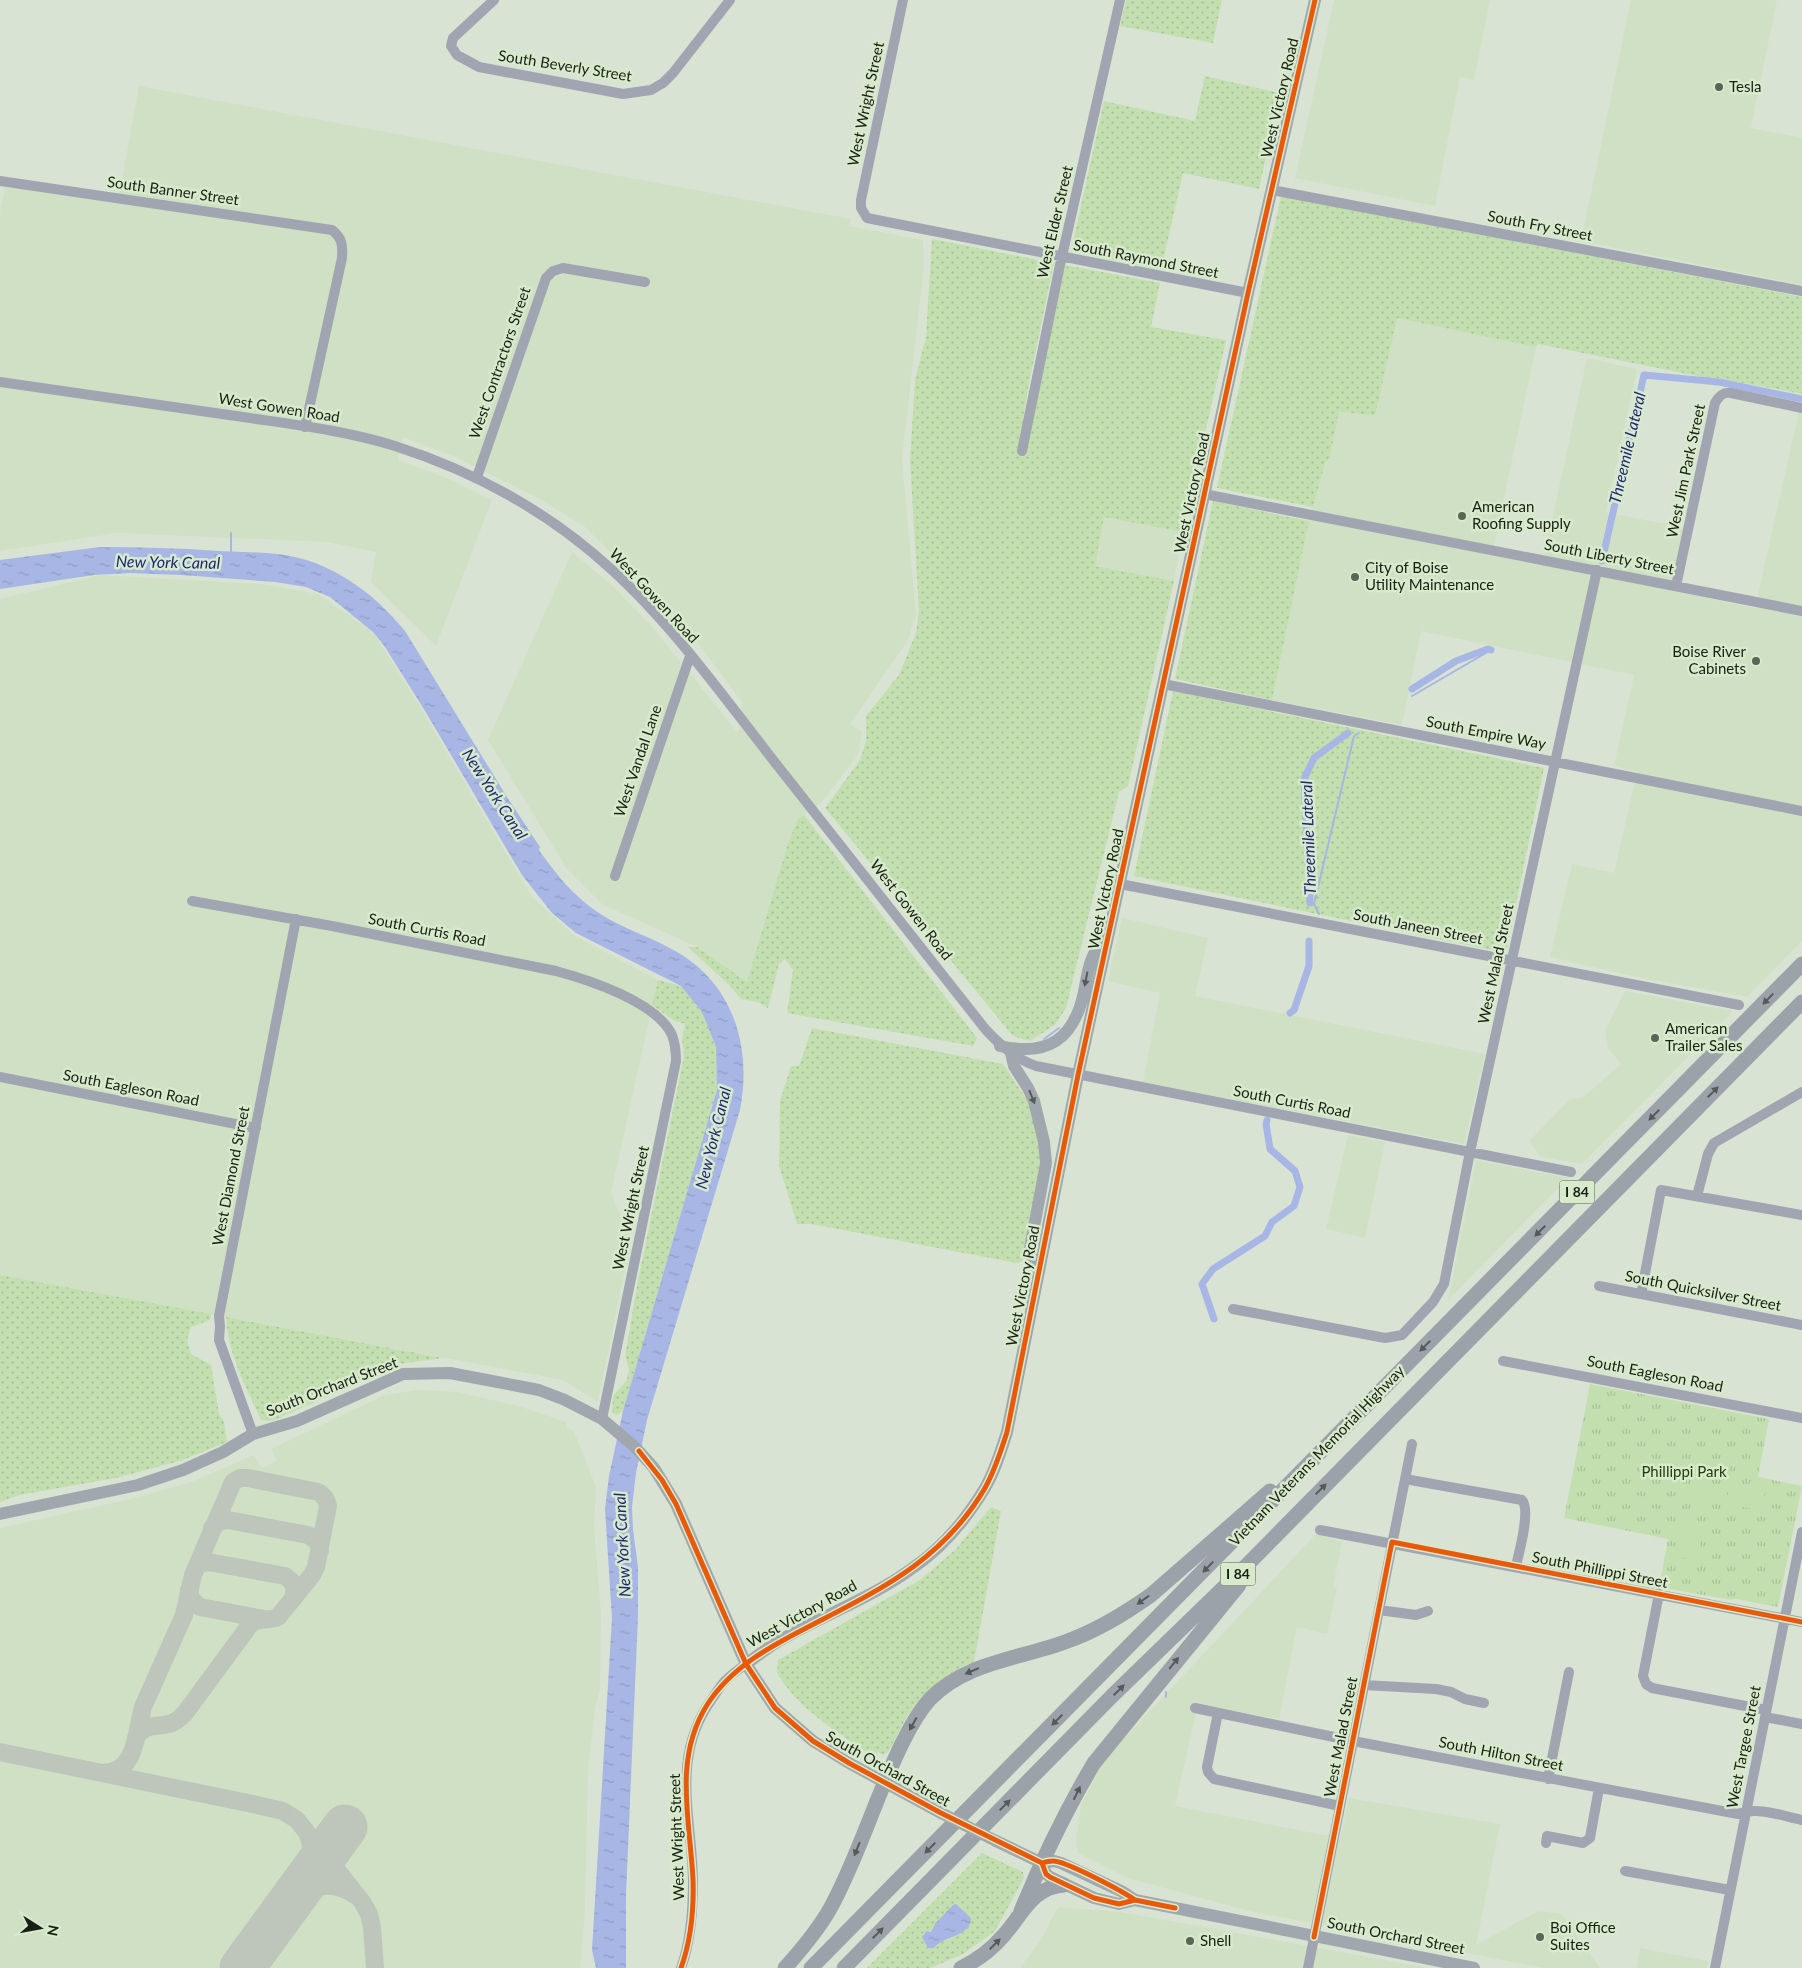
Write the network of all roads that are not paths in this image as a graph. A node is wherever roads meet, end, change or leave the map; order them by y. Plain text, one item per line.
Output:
1 (494, 0) edge
2 (730, 0) edge
3 (903, 0) edge
4 (1120, 0) edge
5 (1315, 0) edge
6 (0, 181) edge
7 (1272, 190) junction
8 (863, 214) joint
9 (1062, 258) junction
10 (645, 282) dead end
11 (1802, 291) edge
12 (1248, 293) junction
13 (0, 382) edge
14 (1802, 408) edge
15 (305, 426) junction
16 (1022, 451) dead end
17 (477, 478) junction
18 (1204, 494) junction
19 (1597, 570) junction
20 (1676, 586) junction
21 (1802, 610) edge
22 (690, 656) junction
23 (1163, 684) junction
24 (1555, 761) junction
25 (1802, 811) edge
26 (615, 876) dead end
27 (1120, 884) junction
28 (192, 901) dead end
29 (296, 919) junction
30 (1108, 937) junction
31 (1512, 961) junction
32 (1802, 964) edge
33 (1802, 1002) edge
34 (1739, 1005) dead end
35 (649, 1010) joint
36 (1005, 1050) junction
37 (1078, 1075) junction
38 (0, 1077) edge
39 (1802, 1092) edge
40 (256, 1128) junction
41 (1470, 1152) junction
42 (1571, 1172) dead end
43 (1697, 1196) junction
44 (1802, 1215) edge
45 (1039, 1272) junction
46 (1599, 1286) dead end
47 (1641, 1294) junction
48 (1233, 1309) dead end
49 (1802, 1325) edge
50 (1503, 1361) dead end
51 (1802, 1418) edge
52 (1352, 1420) junction
53 (607, 1423) junction
54 (253, 1434) junction
55 (1412, 1444) dead end
56 (1405, 1479) junction
57 (0, 1514) edge
58 (1297, 1514) junction
59 (1320, 1530) dead end
60 (1802, 1532) edge
61 (1392, 1542) junction
62 (1516, 1566) junction
63 (1659, 1594) junction
64 (1379, 1610) junction
65 (1428, 1611) dead end
66 (1784, 1619) junction
67 (1802, 1622) edge
68 (746, 1664) junction
69 (1570, 1672) dead end
70 (1364, 1686) junction
71 (1484, 1703) dead end
72 (1195, 1708) dead end
73 (1218, 1713) junction
74 (1766, 1714) junction
75 (1802, 1724) edge
76 (1353, 1741) junction
77 (1548, 1779) junction
78 (884, 1783) junction
79 (1599, 1788) junction
80 (1340, 1806) junction
81 (1746, 1810) junction
82 (1802, 1820) edge
83 (1546, 1843) dead end
84 (1042, 1863) junction
85 (1624, 1871) dead end
86 (1064, 1885) junction
87 (1730, 1890) junction
88 (1135, 1900) junction
89 (1021, 1911) junction
90 (1314, 1937) junction
91 (681, 1968) edge
92 (785, 1968) edge
93 (812, 1968) edge
94 (844, 1968) edge
95 (961, 1968) edge
96 (1308, 1968) edge
97 (1474, 1968) edge
98 (1715, 1968) edge

1 - 2 street, South Beverly Street
3 - 8 street, West Wright Street
4 - 9 street, West Elder Street
5 - 7 main road, West Victory Road
6 - 15 street, South Banner Street
7 - 11 street, South Fry Street
7 - 12 main road, West Victory Road
8 - 9 street, South Raymond Street
9 - 12 street, South Raymond Street
9 - 16 street, West Elder Street
10 - 17 street, West Contractors Street
12 - 18 main road, West Victory Road
13 - 15 street, West Gowen Road
14 - 20 street, West Jim Park Street
15 - 17 street, West Gowen Road
17 - 22 street, West Gowen Road
18 - 19 street, South Liberty Street
18 - 23 main road, West Victory Road
19 - 20 street, South Liberty Street
19 - 24 street, West Malad Street
20 - 21 street, South Liberty Street
22 - 26 street, West Vandal Lane
22 - 36 street, West Gowen Road
23 - 24 street, South Empire Way
23 - 27 main road, West Victory Road
24 - 25 street, South Empire Way
24 - 31 street, West Malad Street
27 - 30 main road, West Victory Road
27 - 31 street, South Janeen Street
28 - 29 street, South Curtis Road
29 - 35 street, South Curtis Road
29 - 40 street, West Diamond Street
30 -> 36 main road
30 - 37 main road, West Victory Road
31 - 34 street, South Janeen Street
31 - 41 street, West Malad Street
32 -> 52 highway, Vietnam Veterans Memorial Highway / I 84
58 -> 33 highway, Vietnam Veterans Memorial Highway / I 84
35 - 53 street, West Wright Street
36 - 37 street, South Curtis Road
36 -> 45 main road
37 - 41 street, South Curtis Road
37 - 45 main road, West Victory Road
38 - 40 street, South Eagleson Road
39 - 43 street
40 - 54 street, West Diamond Street
41 - 42 street, South Curtis Road
41 - 48 street, West Malad Street
43 - 44 street
43 - 47 street
45 - 68 main road, West Victory Road
46 - 47 street, South Quicksilver Street
47 - 49 street, South Quicksilver Street
50 - 51 street, South Eagleson Road
52 -> 78 highway
52 -> 93 highway, Vietnam Veterans Memorial Highway / I 84
53 - 54 main road, South Orchard Street
53 - 68 main road, South Orchard Street
54 - 57 main road, South Orchard Street
55 - 56 street, West Malad Street
56 - 61 street, West Malad Street
56 - 62 street
84 -> 58 highway
94 -> 58 highway, Vietnam Veterans Memorial Highway / I 84
59 - 61 street, South Phillippi Street
60 - 66 street, West Targee Street
61 - 62 street, South Phillippi Street
61 - 64 street, West Malad Street
62 - 63 street, South Phillippi Street
63 - 66 street, South Phillippi Street
63 - 74 street
64 - 65 street
64 - 70 street, West Malad Street
66 - 67 street, South Phillippi Street
66 - 74 street, West Targee Street
68 - 78 main road, South Orchard Street
68 - 91 street, West Wright Street
69 - 77 street
70 - 71 street
70 - 76 street, West Malad Street
72 - 73 street, South Hilton Street
73 - 76 street, South Hilton Street
73 - 80 street
74 - 75 street
74 - 81 street, West Targee Street
76 - 77 street, South Hilton Street
76 - 80 street, West Malad Street
77 - 79 street, South Hilton Street
78 - 84 main road, South Orchard Street, bridge
78 -> 92 highway
79 - 81 street, South Hilton Street
79 - 83 street
80 - 90 street, West Malad Street
81 - 82 street, South Hilton Street
81 - 87 street, West Targee Street
84 - 86 main road, South Orchard Street
84 - 88 main road, South Orchard Street
84 - 89 highway
85 - 87 street
86 - 88 main road, South Orchard Street
86 - 89 highway
87 - 98 street, West Targee Street
88 - 90 main road, South Orchard Street
95 -> 89 highway
90 - 96 street, West Malad Street
90 - 97 main road, South Orchard Street

